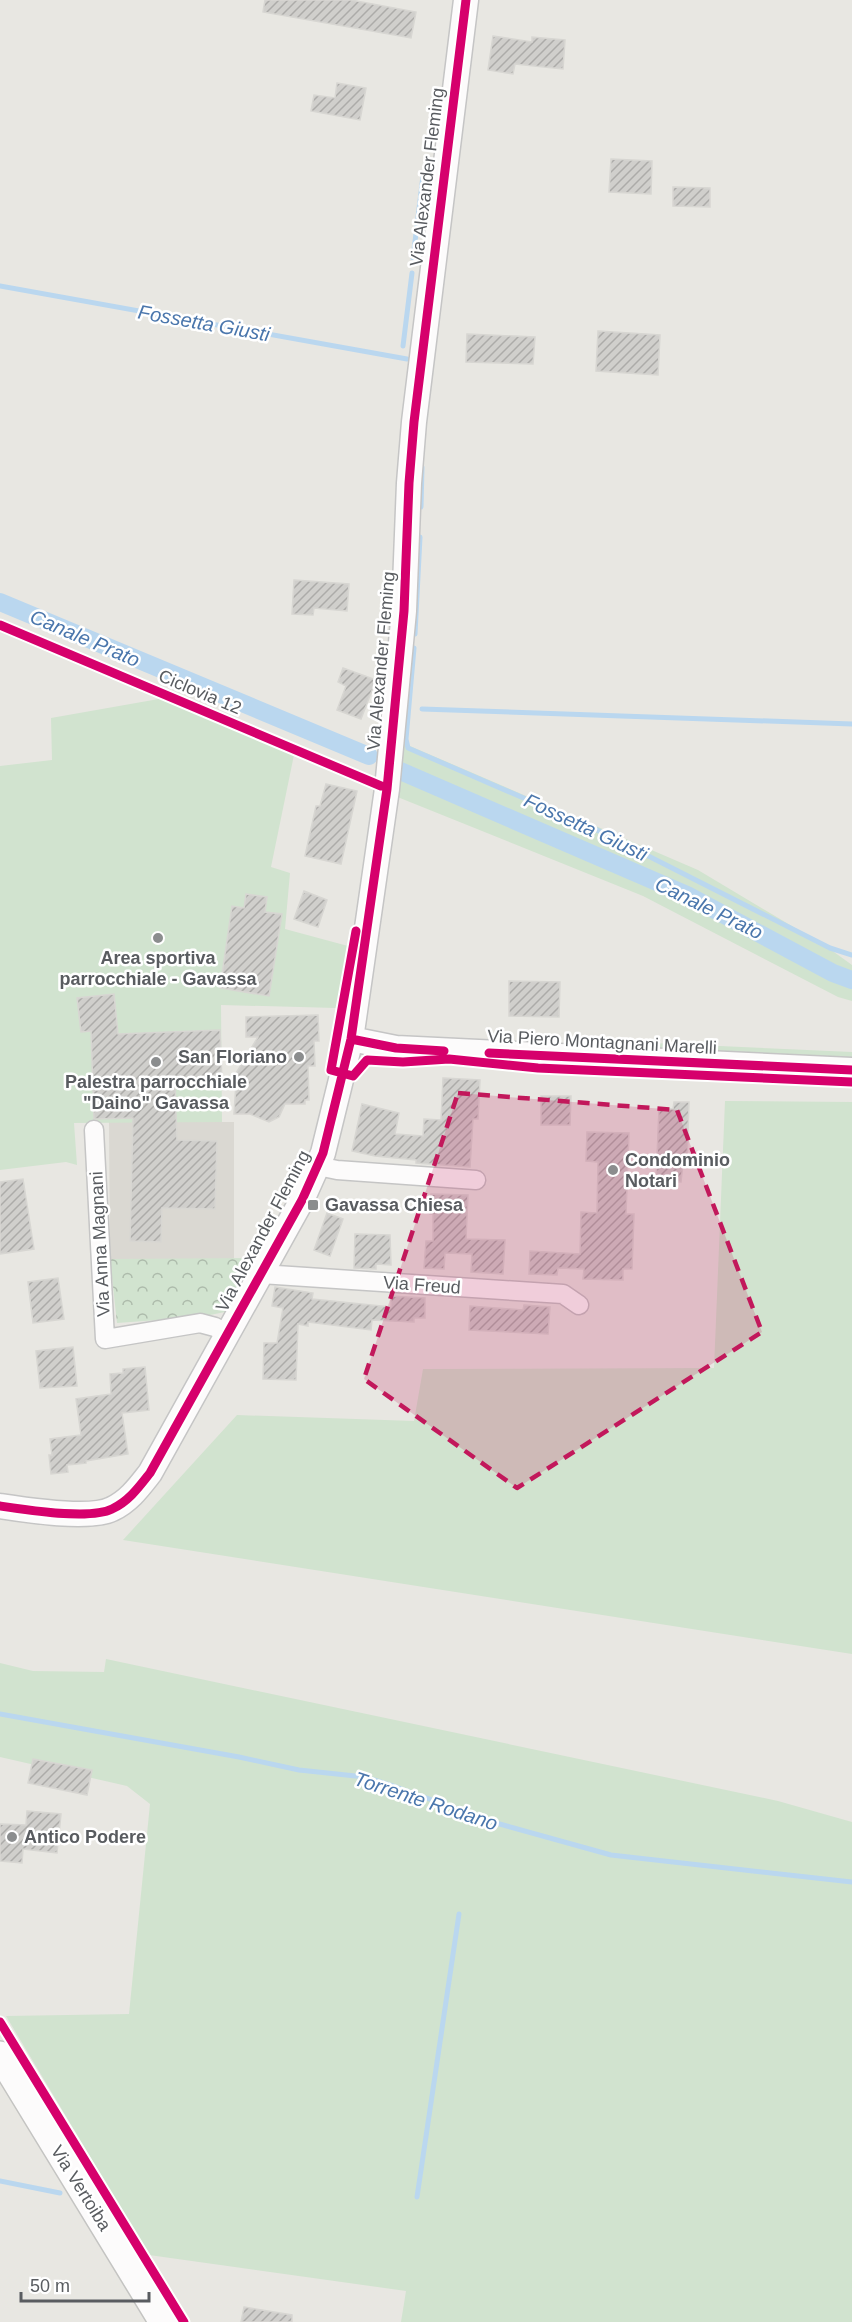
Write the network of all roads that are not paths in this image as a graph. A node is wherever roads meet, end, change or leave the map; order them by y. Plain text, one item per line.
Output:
1 (466, 0) edge
2 (351, 1040) junction
3 (852, 1070) edge
4 (94, 1130) dead end
5 (318, 1166) junction
6 (476, 1180) dead end
7 (261, 1274) junction
8 (579, 1305) dead end
9 (228, 1334) junction
10 (0, 1506) edge
11 (0, 2055) edge
12 (163, 2322) edge

1 - 2 street, Via Alexander Fleming
2 - 3 street, Via Piero Montagnani Marelli
2 - 5 street, Via Alexander Fleming
4 - 9 street, Via Anna Magnani
5 - 6 street
5 - 7 street, Via Alexander Fleming
7 - 8 street, Via Freud
7 - 9 street, Via Alexander Fleming
9 - 10 street, Via Alexander Fleming
11 - 12 main road, Via Vertoiba

